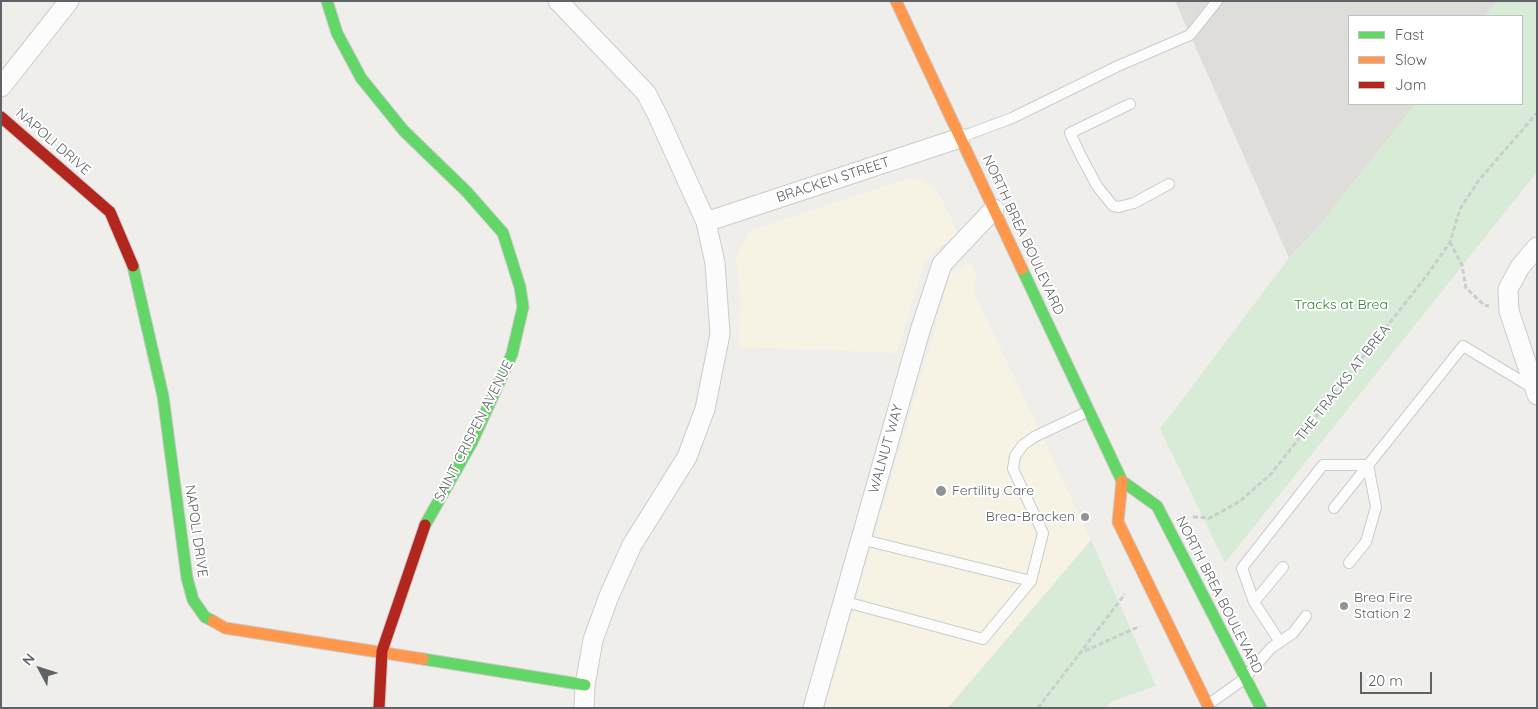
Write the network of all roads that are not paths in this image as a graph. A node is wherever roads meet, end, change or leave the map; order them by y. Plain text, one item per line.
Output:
1 (69, 1) edge
2 (328, 1) edge
3 (558, 1) edge
4 (896, 1) edge
5 (1217, 1) edge
6 (1, 87) edge
7 (1130, 104) dead end
8 (1, 117) edge
9 (960, 138) junction
10 (1170, 184) dead end
11 (994, 209) junction
12 (706, 222) junction
13 (1537, 247) edge
14 (1535, 392) edge
15 (1090, 411) junction
16 (1368, 465) junction
17 (1122, 481) junction
18 (1334, 508) dead end
19 (860, 539) junction
20 (1350, 563) dead end
21 (1283, 567) dead end
22 (1031, 581) junction
23 (842, 601) junction
24 (1254, 602) junction
25 (1306, 616) dead end
26 (1280, 642) junction
27 (382, 651) junction
28 (1244, 679) junction
29 (585, 685) junction
30 (1208, 706) edge
31 (379, 708) edge
32 (584, 708) edge
33 (813, 708) edge
34 (1261, 708) edge

1 - 6 street
2 - 27 street, SAINT CRISPEN AVENUE
3 - 12 street
4 - 9 street, NORTH BREA BOULEVARD
5 - 9 lane
7 - 10 lane
8 - 27 street, NAPOLI DRIVE
9 - 11 street, NORTH BREA BOULEVARD
9 - 12 street, BRACKEN STREET
11 - 15 street, NORTH BREA BOULEVARD
11 - 19 street, WALNUT WAY
12 - 29 street
13 - 14 street
14 - 16 lane
15 - 17 street, NORTH BREA BOULEVARD
15 - 22 lane
16 - 18 lane
16 - 20 lane
16 - 24 lane
17 - 28 street, NORTH BREA BOULEVARD
17 - 30 street
19 - 22 lane
19 - 23 street, WALNUT WAY
21 - 24 lane
22 - 23 lane
23 - 33 street, WALNUT WAY
24 - 26 lane
25 - 26 lane
26 - 28 lane
27 - 29 street, NAPOLI DRIVE
27 - 31 street, SAINT CRISPEN AVENUE
28 - 30 lane
28 - 34 street, NORTH BREA BOULEVARD
29 - 32 street

